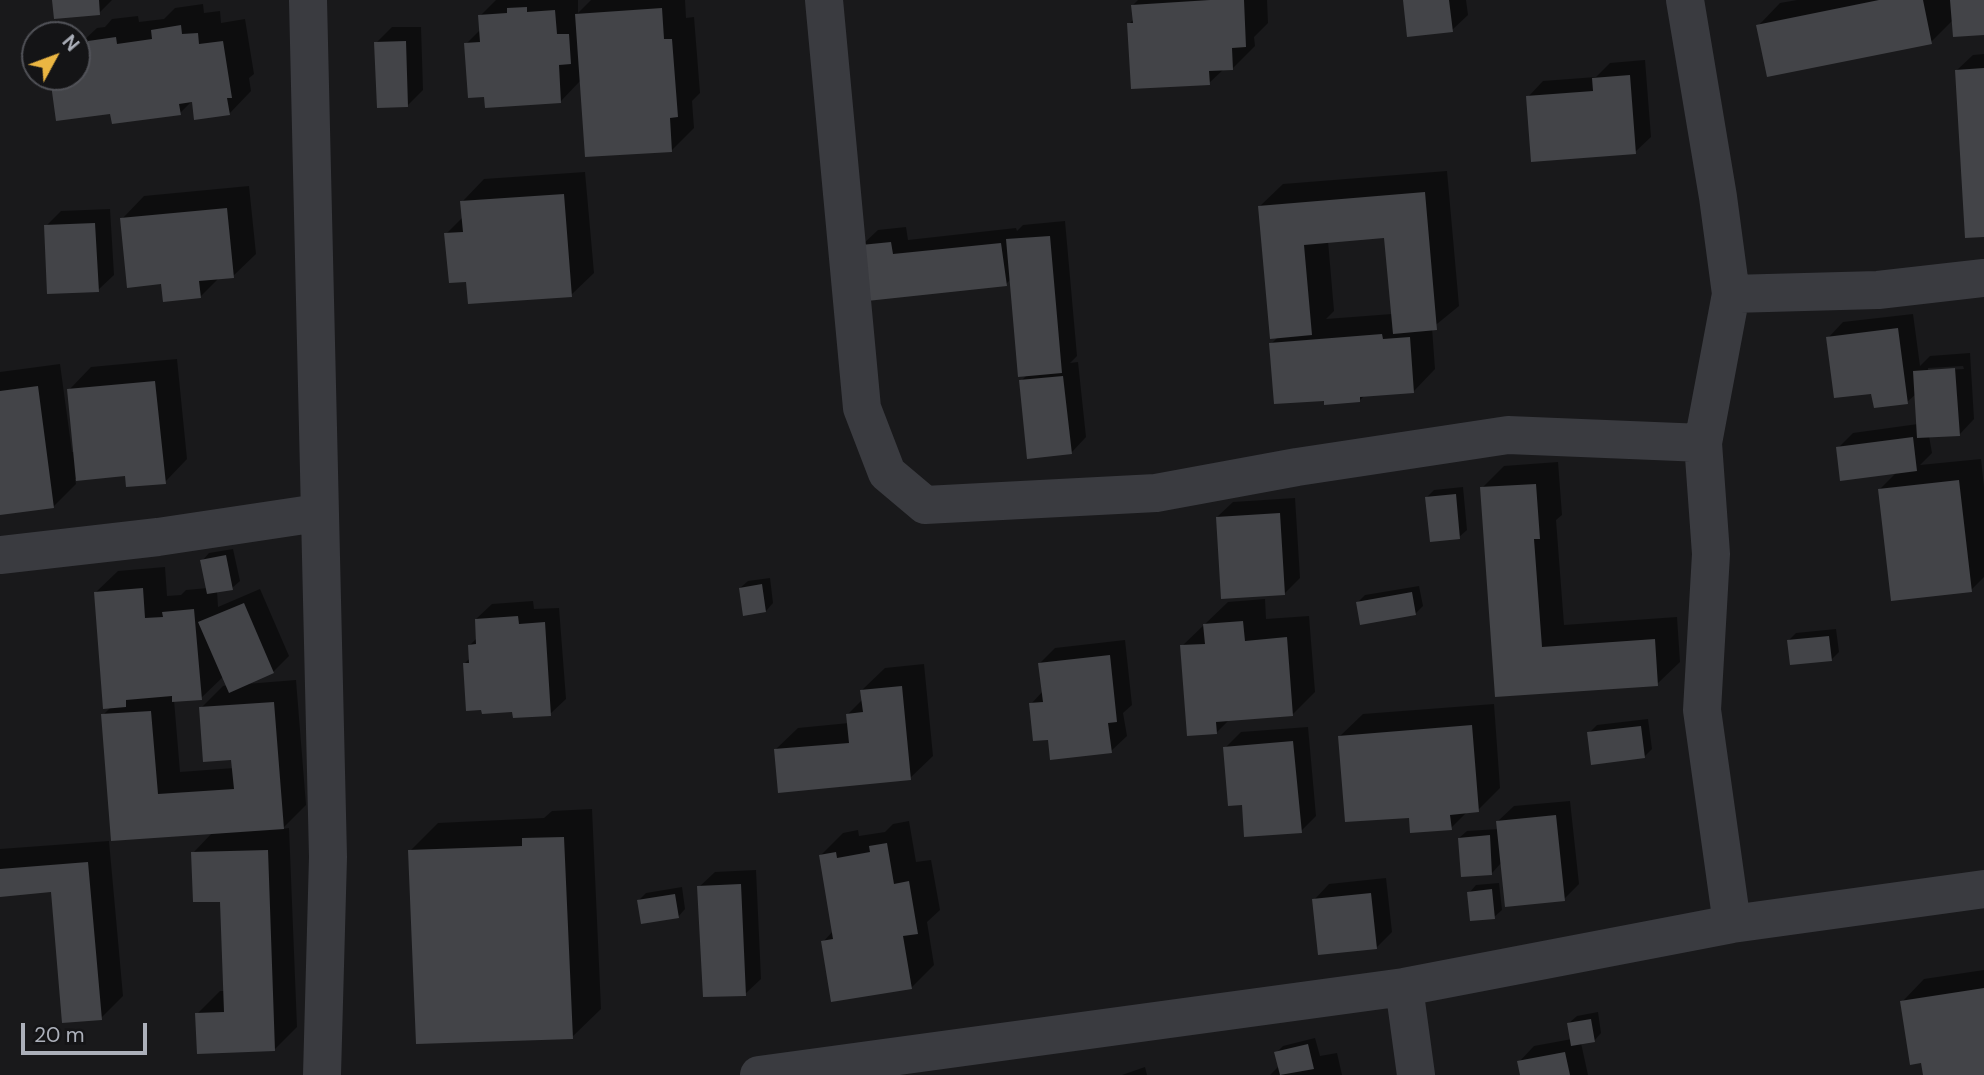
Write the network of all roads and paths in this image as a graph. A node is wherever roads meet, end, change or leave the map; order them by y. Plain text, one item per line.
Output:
1 (308, 0) edge
2 (824, 0) edge
3 (1685, 0) edge
4 (1984, 278) edge
5 (1731, 294) junction
6 (1703, 443) junction
7 (318, 513) junction
8 (0, 555) edge
9 (1984, 889) edge
10 (1732, 924) junction
11 (1404, 987) junction
12 (322, 1075) edge
13 (763, 1075) edge
14 (1416, 1075) edge

1 - 7 street
2 - 6 street
3 - 5 street
4 - 5 street
5 - 6 street
6 - 10 street
7 - 8 street
7 - 12 street
9 - 10 street
10 - 11 street
11 - 13 street
11 - 14 street

